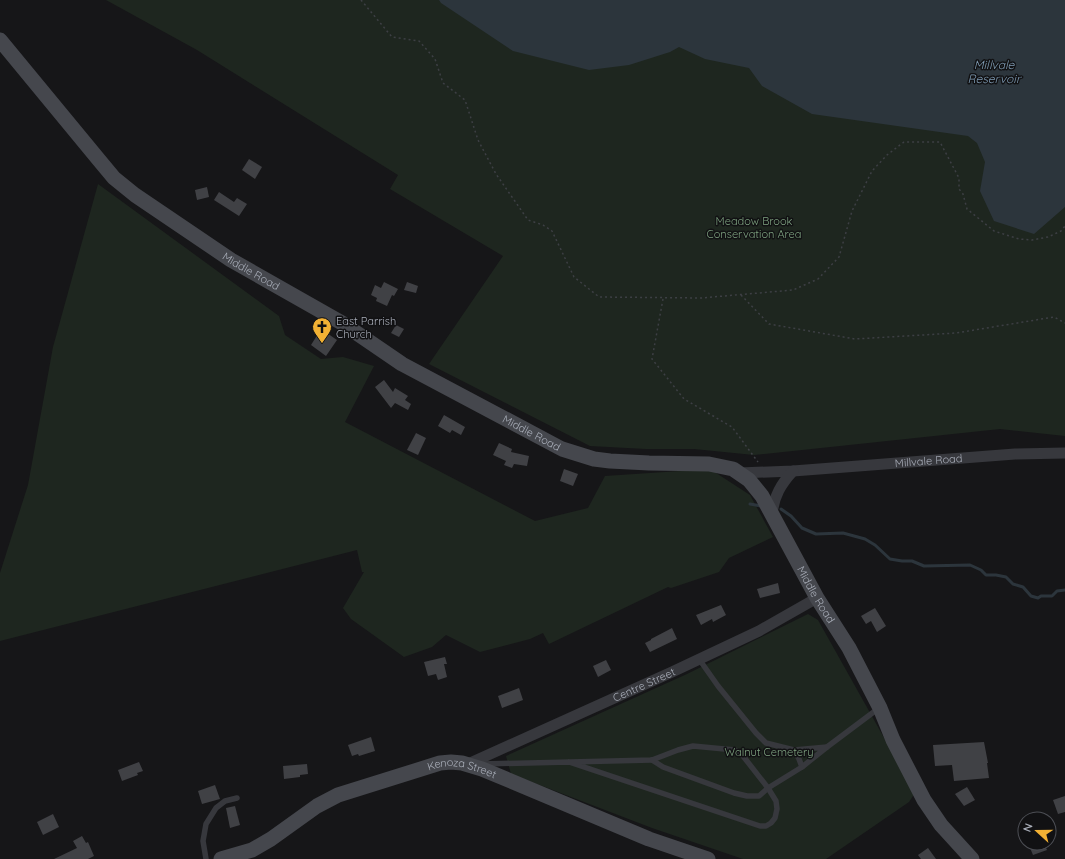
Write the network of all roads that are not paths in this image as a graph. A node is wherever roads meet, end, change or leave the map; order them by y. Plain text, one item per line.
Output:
1 (0, 40) edge
2 (1065, 453) edge
3 (793, 471) junction
4 (739, 472) junction
5 (772, 514) junction
6 (817, 598) junction
7 (699, 659) junction
8 (880, 708) junction
9 (827, 747) junction
10 (794, 750) junction
11 (652, 760) junction
12 (570, 762) junction
13 (468, 764) junction
14 (802, 767) junction
15 (768, 788) junction
16 (238, 798) dead end
17 (206, 859) edge
18 (221, 859) edge
19 (708, 859) edge
20 (972, 859) edge

1 - 4 street, Middle Road
2 - 3 street, Millvale Road
3 - 4 street, Millvale Road
3 - 5 street
4 - 5 street, Middle Road
5 - 6 street, Middle Road
6 - 7 street, Centre Street
6 - 8 street, Middle Road
7 - 10 lane
7 - 13 street, Centre Street
8 - 9 lane
8 - 20 street, Middle Road
9 - 10 lane
9 - 14 lane
10 - 14 lane
11 - 12 lane
11 - 15 lane
11 - 15 lane
12 - 13 lane
12 - 15 lane
13 - 18 street, Kenoza Street
13 - 19 street, Kenoza Street
14 - 15 lane
16 - 17 lane

